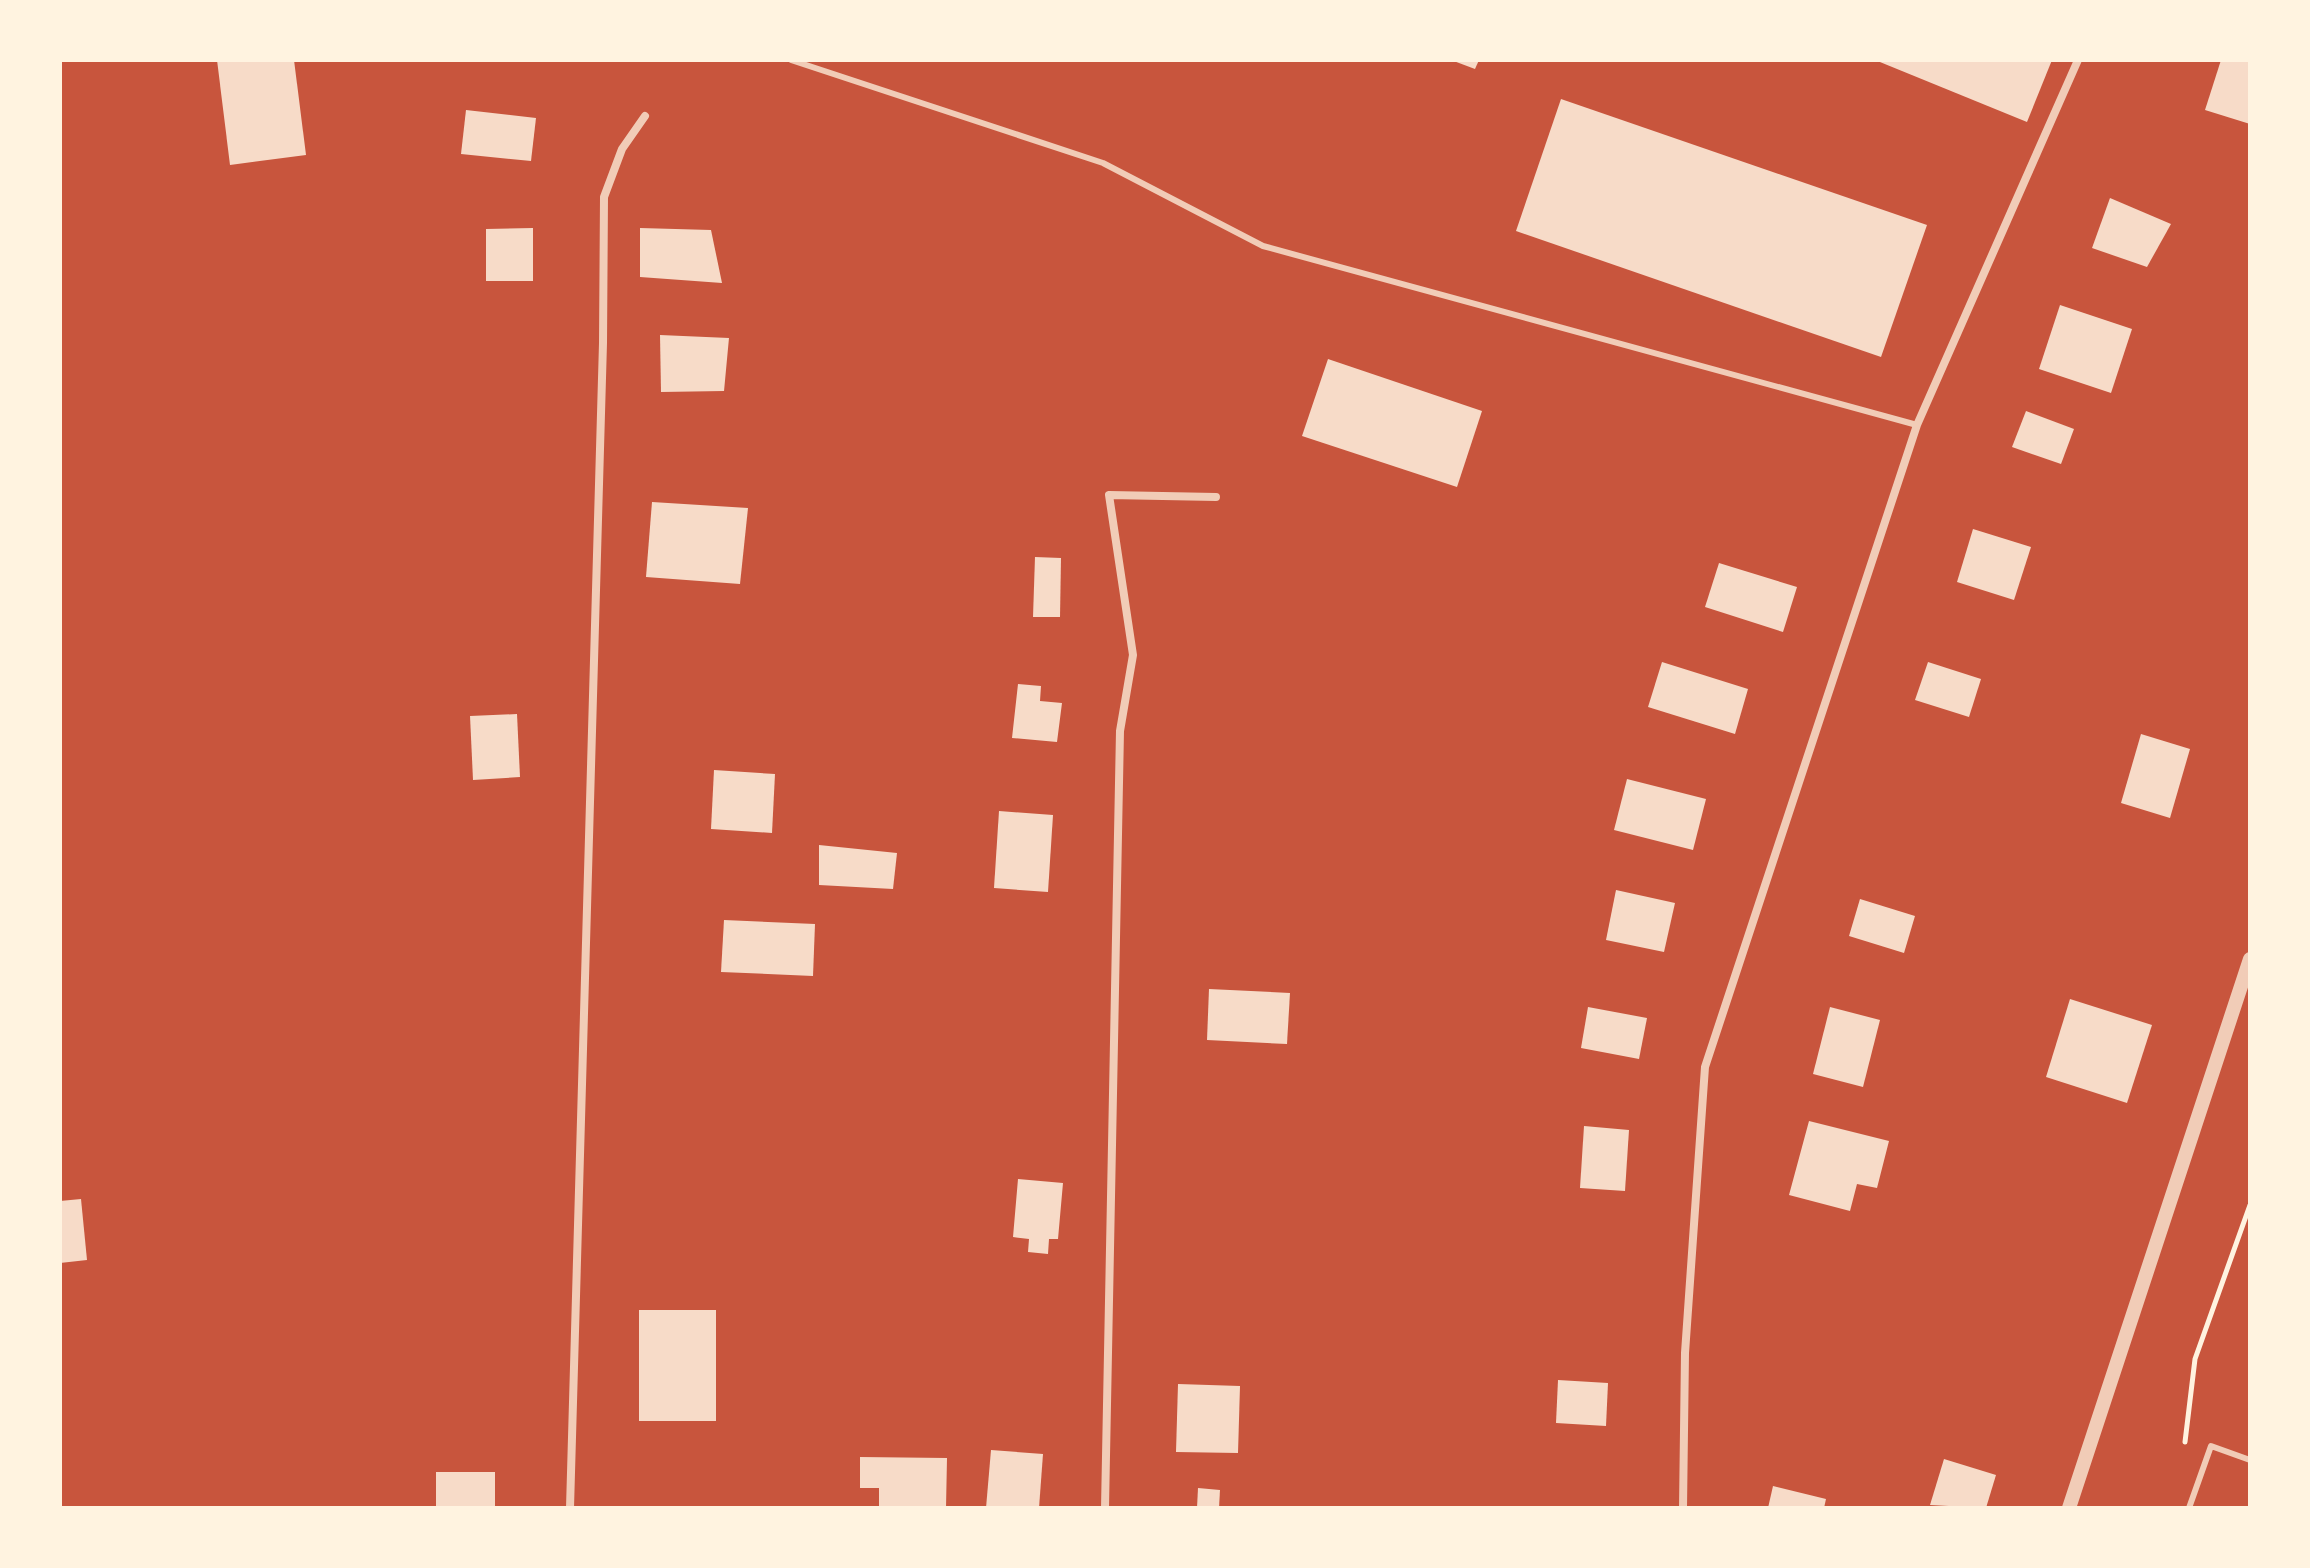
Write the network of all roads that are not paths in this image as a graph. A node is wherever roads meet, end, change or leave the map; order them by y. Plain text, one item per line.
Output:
1 (791, 60) edge
2 (2078, 60) edge
3 (645, 116) dead end
4 (1917, 425) junction
5 (1216, 497) dead end
6 (2250, 959) edge
7 (2250, 1460) edge
8 (570, 1508) edge
9 (1105, 1508) edge
10 (1683, 1508) edge
11 (2069, 1508) edge
12 (2189, 1508) edge

1 - 4 lane
2 - 4 street
3 - 8 street
4 - 10 street
5 - 9 street
6 - 11 street
7 - 12 lane

